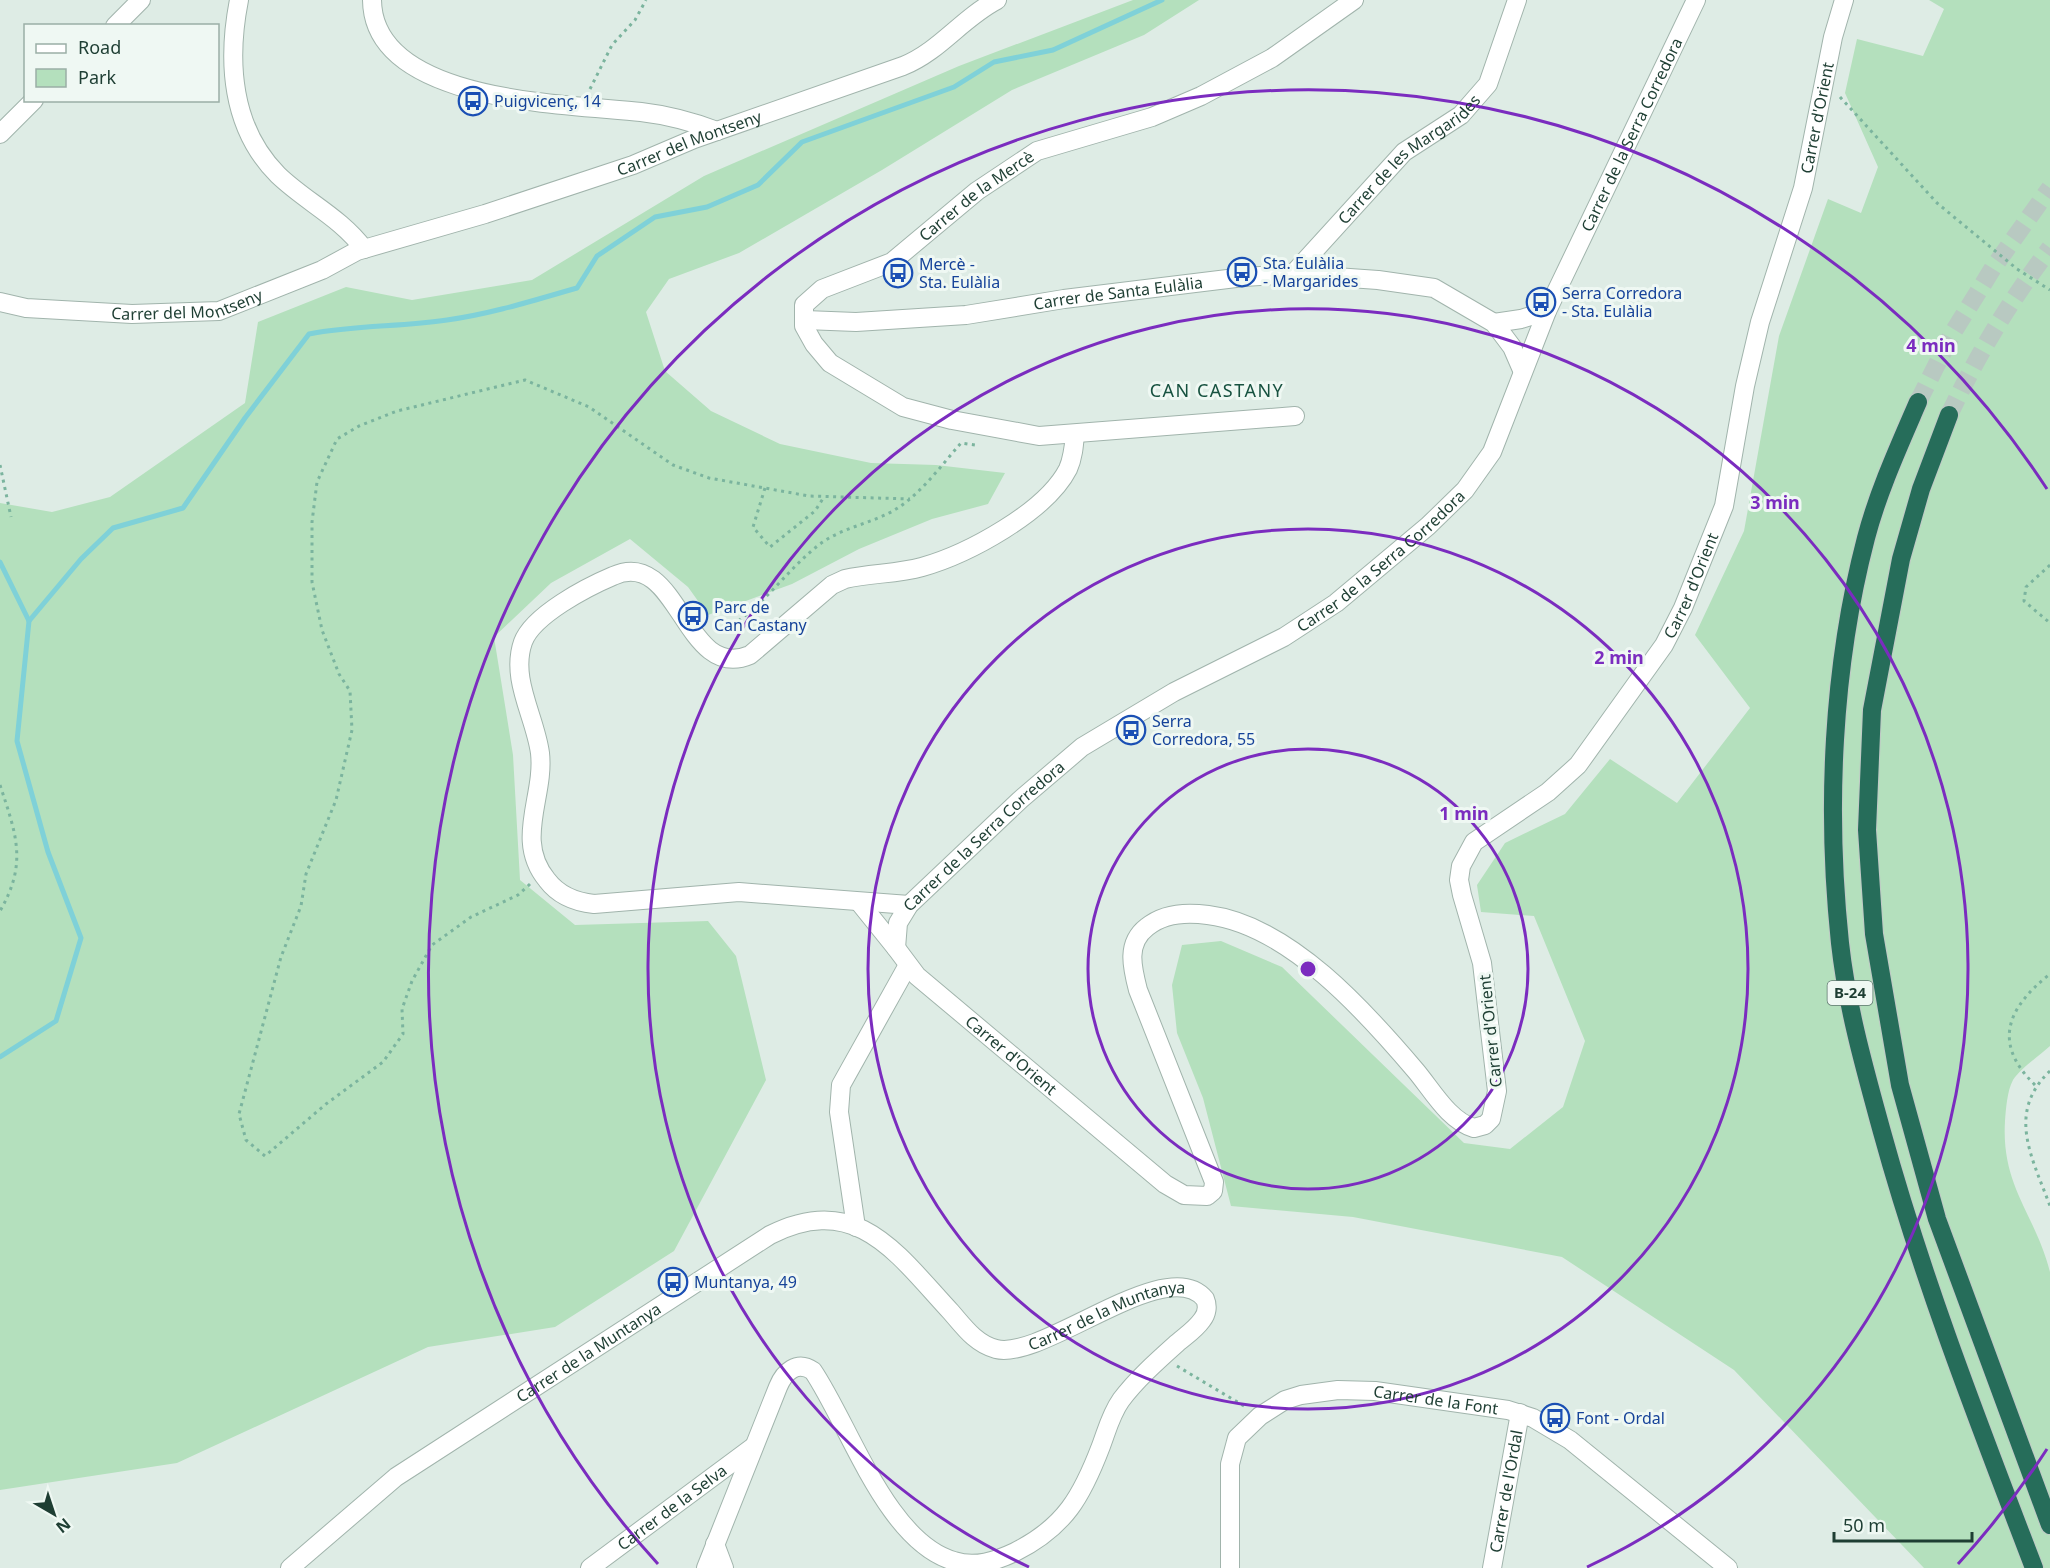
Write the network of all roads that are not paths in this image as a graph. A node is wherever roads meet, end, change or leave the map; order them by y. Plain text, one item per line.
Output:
1 (141, 0) edge
2 (239, 0) edge
3 (372, 0) edge
4 (997, 0) edge
5 (1354, 0) edge
6 (1517, 0) edge
7 (1696, 0) edge
8 (1844, 0) edge
9 (116, 24) edge
10 (32, 102) edge
11 (717, 131) junction
12 (0, 134) edge
13 (364, 249) junction
14 (1293, 274) junction
15 (0, 302) edge
16 (1547, 311) junction
17 (805, 320) junction
18 (1494, 322) junction
19 (1522, 370) junction
20 (1918, 402) tunnel mouth
21 (1950, 415) tunnel mouth
22 (1295, 416) dead end
23 (1075, 434) junction
24 (859, 902) junction
25 (909, 906) junction
26 (896, 948) junction
27 (908, 965) junction
28 (856, 1227) junction
29 (1520, 1413) junction
30 (755, 1446) junction
31 (2050, 1525) edge
32 (715, 1544) junction
33 (290, 1568) edge
34 (590, 1568) edge
35 (706, 1568) edge
36 (724, 1568) edge
37 (1230, 1568) edge
38 (1492, 1568) edge
39 (1728, 1568) edge
40 (2034, 1568) edge

1 - 9 street
2 - 13 street
3 - 11 street
4 - 11 street, Carrer del Montseny
5 - 17 street, Carrer de la Mercè
6 - 14 street, Carrer de les Margarides
7 - 16 street, Carrer de la Serra Corredora
8 - 27 street, Carrer d'Orient
10 - 12 street
11 - 13 street, Carrer del Montseny
13 - 15 street, Carrer del Montseny
14 - 17 street, Carrer de Santa Eulàlia
14 - 18 street, Carrer de Santa Eulàlia
16 - 18 street
16 - 19 street, Carrer de la Serra Corredora
17 - 23 street
18 - 19 street, Carrer de Santa Eulàlia
19 - 25 street, Carrer de la Serra Corredora
20 - 40 highway, B-24
21 - 31 highway, B-24
22 - 23 street
23 - 24 street, Carrer de la Serra Corredora
24 - 25 street, Carrer de la Serra Corredora
24 - 26 street, Carrer d'Orient
25 - 26 street
26 - 27 street, Carrer d'Orient
27 - 28 street
28 - 30 street, Carrer de la Muntanya
28 - 33 street, Carrer de la Muntanya
29 - 37 street, Carrer de la Font
29 - 38 street, Carrer de l'Ordal
29 - 39 street, Carrer de la Font
30 - 32 street, Carrer de la Muntanya
30 - 34 street, Carrer de la Selva
32 - 35 street, Carrer de la Muntanya
32 - 36 street

